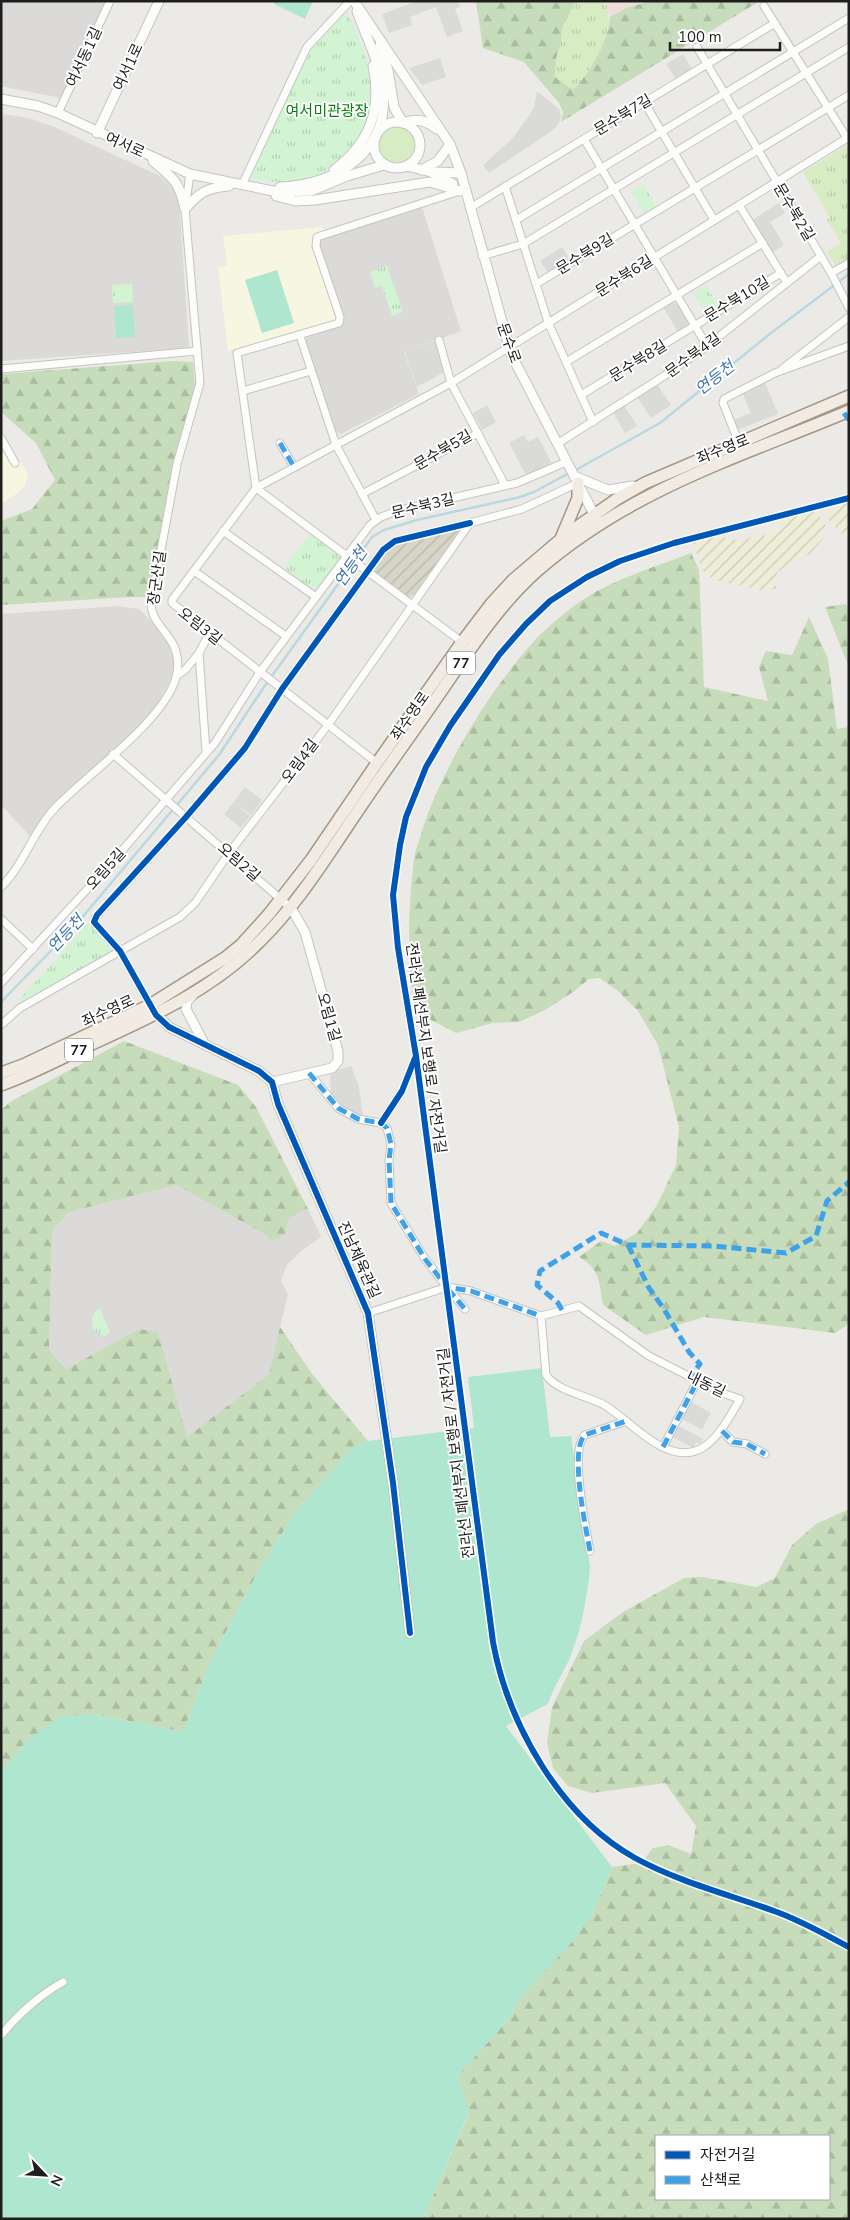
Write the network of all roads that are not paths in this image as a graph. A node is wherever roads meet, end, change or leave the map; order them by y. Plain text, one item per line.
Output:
1 (110, 1) edge
2 (159, 1) edge
3 (353, 1) edge
4 (764, 6) dead end
5 (849, 18) edge
6 (775, 23) junction
7 (364, 32) junction
8 (376, 34) junction
9 (697, 47) dead end
10 (849, 47) edge
11 (793, 52) junction
12 (707, 64) junction
13 (806, 73) junction
14 (724, 93) junction
15 (849, 95) edge
16 (1, 99) edge
17 (644, 102) junction
18 (828, 107) junction
19 (58, 113) junction
20 (737, 116) junction
21 (403, 123) junction
22 (98, 132) junction
23 (661, 132) junction
24 (443, 134) junction
25 (375, 138) junction
26 (848, 138) edge
27 (584, 139) junction
28 (450, 144) junction
29 (758, 150) junction
30 (674, 153) junction
31 (145, 154) junction
32 (384, 165) junction
33 (407, 166) junction
34 (601, 168) junction
35 (426, 171) junction
36 (461, 173) junction
37 (190, 174) junction
38 (320, 180) junction
39 (776, 182) junction
40 (243, 186) junction
41 (505, 186) junction
42 (695, 188) junction
43 (614, 190) junction
44 (460, 191) junction
45 (739, 205) junction
46 (185, 209) junction
47 (471, 212) junction
48 (516, 220) junction
49 (714, 220) junction
50 (634, 224) junction
51 (763, 243) junction
52 (523, 244) junction
53 (482, 256) junction
54 (821, 256) junction
55 (653, 258) junction
56 (849, 263) edge
57 (781, 273) junction
58 (831, 274) junction
59 (787, 283) junction
60 (536, 284) junction
61 (844, 292) edge
62 (676, 295) junction
63 (849, 308) edge
64 (849, 317) edge
65 (548, 322) junction
66 (694, 326) junction
67 (300, 336) junction
68 (439, 340) dead end
69 (707, 346) junction
70 (849, 346) edge
71 (508, 347) junction
72 (197, 351) junction
73 (566, 362) junction
74 (1, 368) edge
75 (311, 370) junction
76 (775, 374) junction
77 (450, 383) junction
78 (243, 392) junction
79 (581, 395) junction
80 (849, 396) edge
81 (847, 414) edge
82 (593, 422) junction
83 (478, 433) junction
84 (1, 438) edge
85 (280, 443) dead end
86 (739, 443) junction
87 (557, 444) junction
88 (336, 445) junction
89 (566, 462) junction
90 (15, 463) dead end
91 (294, 467) junction
92 (576, 480) junction
93 (645, 483) junction
94 (505, 485) junction
95 (256, 488) junction
96 (362, 494) junction
97 (597, 519) junction
98 (376, 520) junction
99 (470, 523) junction
100 (223, 531) junction
101 (567, 539) junction
102 (346, 556) junction
103 (194, 571) junction
104 (367, 571) junction
105 (316, 597) junction
106 (412, 604) junction
107 (209, 634) junction
108 (286, 636) junction
109 (462, 642) junction
110 (199, 653) junction
111 (260, 672) junction
112 (176, 676) junction
113 (282, 690) junction
114 (328, 725) junction
115 (206, 752) junction
116 (113, 754) junction
117 (377, 763) junction
118 (167, 800) junction
119 (186, 817) junction
120 (229, 853) junction
121 (316, 863) junction
122 (1, 887) edge
123 (282, 899) junction
124 (290, 908) junction
125 (1, 919) edge
126 (33, 949) junction
127 (120, 951) junction
128 (227, 970) junction
129 (1, 983) edge
130 (153, 1010) junction
131 (1, 1025) edge
132 (204, 1043) junction
133 (416, 1056) dead end
134 (1, 1073) edge
135 (309, 1074) junction
136 (17, 1078) junction
137 (272, 1082) junction
138 (1, 1085) edge
139 (1, 1091) edge
140 (381, 1123) junction
141 (447, 1287) junction
142 (465, 1309) dead end
143 (368, 1313) junction
144 (541, 1316) junction
145 (698, 1380) junction
146 (626, 1421) junction
147 (722, 1431) junction
148 (663, 1447) junction
149 (765, 1454) dead end
150 (590, 1551) dead end
151 (410, 1633) dead end
152 (63, 1982) dead end
153 (1, 2035) edge

1 - 19 street, 여서동1길
2 - 22 street, 여서1로
3 - 7 street
3 - 8 street
3 - 40 street
4 - 6 street
5 - 11 street
6 - 11 street
6 - 12 street, 문수북7길
7 - 25 street
7 - 38 street
8 - 21 street
8 - 24 street
9 - 12 street, 문수북2길
10 - 13 street
11 - 13 street
11 - 14 street
12 - 14 street, 문수북2길
12 - 17 street, 문수북7길
13 - 18 street
13 - 20 street
14 - 20 street, 문수북2길
14 - 23 street
15 - 18 street
16 - 19 street, 여서로
17 - 23 street
17 - 27 street, 문수북7길
18 - 26 street
18 - 29 street
19 - 22 street, 여서로
20 - 29 street, 문수북2길
20 - 30 street
21 - 24 street
21 - 25 street
21 - 33 street
22 - 31 street, 여서로
23 - 30 street
23 - 34 street
24 - 28 street
25 - 32 street
25 - 38 street
26 - 39 street, 문수북6길
27 - 34 street, 문수북10길
27 - 41 street, 문수북7길
28 - 35 street
28 - 36 street
29 - 39 street, 문수북2길
29 - 42 street, 문수북9길
30 - 42 street
30 - 43 street
31 - 37 street, 여서로
31 - 46 street
32 - 33 street
32 - 40 street
33 - 35 street
34 - 43 street, 문수북10길
34 - 48 street
35 - 36 street
35 - 44 street
36 - 47 street
37 - 40 street, 여서로
37 - 46 street, 장군산길
38 - 40 street
39 - 45 street, 문수북6길
39 - 54 street, 문수북2길
40 - 44 street
40 - 46 street
41 - 47 street, 문수북7길
41 - 48 street
42 - 49 street
42 - 50 street, 문수북9길
43 - 50 street, 문수북10길
43 - 52 street
44 - 47 street
44 - 67 street
45 - 49 street, 문수북6길
45 - 51 street
46 - 72 street, 장군산길
47 - 53 street, 문수로
48 - 52 street
49 - 55 street, 문수북6길
50 - 55 street, 문수북10길
50 - 60 street, 문수북9길
51 - 57 street
51 - 62 street
52 - 53 street
52 - 60 street
53 - 71 street, 문수로
54 - 58 street, 문수북2길
54 - 59 street, 문수북4길
55 - 62 street, 문수북10길
55 - 65 street, 문수북6길
56 - 58 street
57 - 59 street
57 - 66 street, 문수북10길
58 - 61 street, 문수북2길
59 - 69 street, 문수북4길
60 - 65 street
61 - 63 street
62 - 66 street, 문수북10길
62 - 73 street
64 - 76 street
65 - 71 street, 문수북6길
65 - 73 street
66 - 69 street, 문수북10길
66 - 79 street, 문수북8길
67 - 75 street
67 - 78 street
68 - 77 street, 문수북5길
69 - 82 street, 문수북4길
70 - 76 street
71 - 77 street
71 - 87 street, 문수로
72 - 74 street
72 - 112 street, 장군산길
73 - 79 street
75 - 78 street
75 - 88 street
76 - 86 street
77 - 83 street, 문수북5길
77 - 88 street
78 - 95 street
79 - 82 street
80 - 86 main road, 좌수영로 / 77
81 - 97 main road, 좌수영로 / 77
82 - 87 street, 문수북4길
83 - 94 street
83 - 96 street, 문수북5길
84 - 90 street
85 - 91 street
86 - 93 main road, 좌수영로 / 77
87 - 89 street, 문수로
88 - 91 street
88 - 96 street
89 - 92 street, 문수로
89 - 94 street, 문수북3길
91 - 95 street
92 - 93 street
92 - 97 street
92 - 99 street
92 - 101 main road
93 - 97 main road, 좌수영로 / 77
94 - 98 street, 문수북3길
95 - 100 street
95 - 102 street
96 - 98 street
97 - 101 main road, 좌수영로 / 77
98 - 102 street, 문수북3길
99 - 104 street
99 - 106 street, 오림4길
100 - 103 street, 오림3길
100 - 105 street
101 - 109 main road, 좌수영로 / 77
101 - 121 main road, 좌수영로 / 77
102 - 104 street
102 - 105 street, 문수북3길
103 - 107 street, 오림3길
103 - 108 street
104 - 106 street
104 - 113 street
105 - 108 street, 문수북3길
106 - 109 street
106 - 114 street, 오림4길
107 - 110 street
107 - 111 street, 오림3길
108 - 111 street, 문수북3길
109 - 117 main road, 좌수영로 / 77
110 - 112 street
110 - 115 street
111 - 113 street, 오림3길
111 - 115 street, 오림5길
112 - 116 street
113 - 114 street
113 - 119 street
114 - 117 street
114 - 120 street, 오림4길
115 - 118 street, 오림5길
116 - 118 street
116 - 122 street
117 - 121 main road, 좌수영로 / 77
118 - 119 street, 오림2길
118 - 126 street, 오림5길
119 - 120 street, 오림2길
119 - 127 street
120 - 123 street, 오림2길
120 - 127 street, 오림4길
121 - 123 main road, 좌수영로 / 77
121 - 124 main road, 좌수영로 / 77
123 - 124 street, 오림2길
123 - 130 main road, 좌수영로 / 77
124 - 128 main road, 좌수영로 / 77
124 - 135 street, 오림1길
125 - 126 street
126 - 129 street, 오림5길
127 - 130 street
127 - 131 street, 오림4길
128 - 130 main road, 좌수영로 / 77
128 - 132 street
130 - 132 street
130 - 134 main road, 좌수영로 / 77
130 - 136 main road, 좌수영로 / 77
132 - 137 street
133 - 140 street
135 - 137 street, 오림1길
135 - 140 street
136 - 138 main road, 좌수영로 / 77
136 - 139 main road
137 - 143 street, 진남체육관길
140 - 141 street
141 - 142 street
141 - 143 street
141 - 144 street
143 - 151 street, 진남체육관길
144 - 145 street, 내동길
144 - 146 street, 내동길
145 - 147 street, 내동길
145 - 148 street
146 - 148 street, 내동길
146 - 150 street
147 - 148 street, 내동길
147 - 149 street
152 - 153 street

